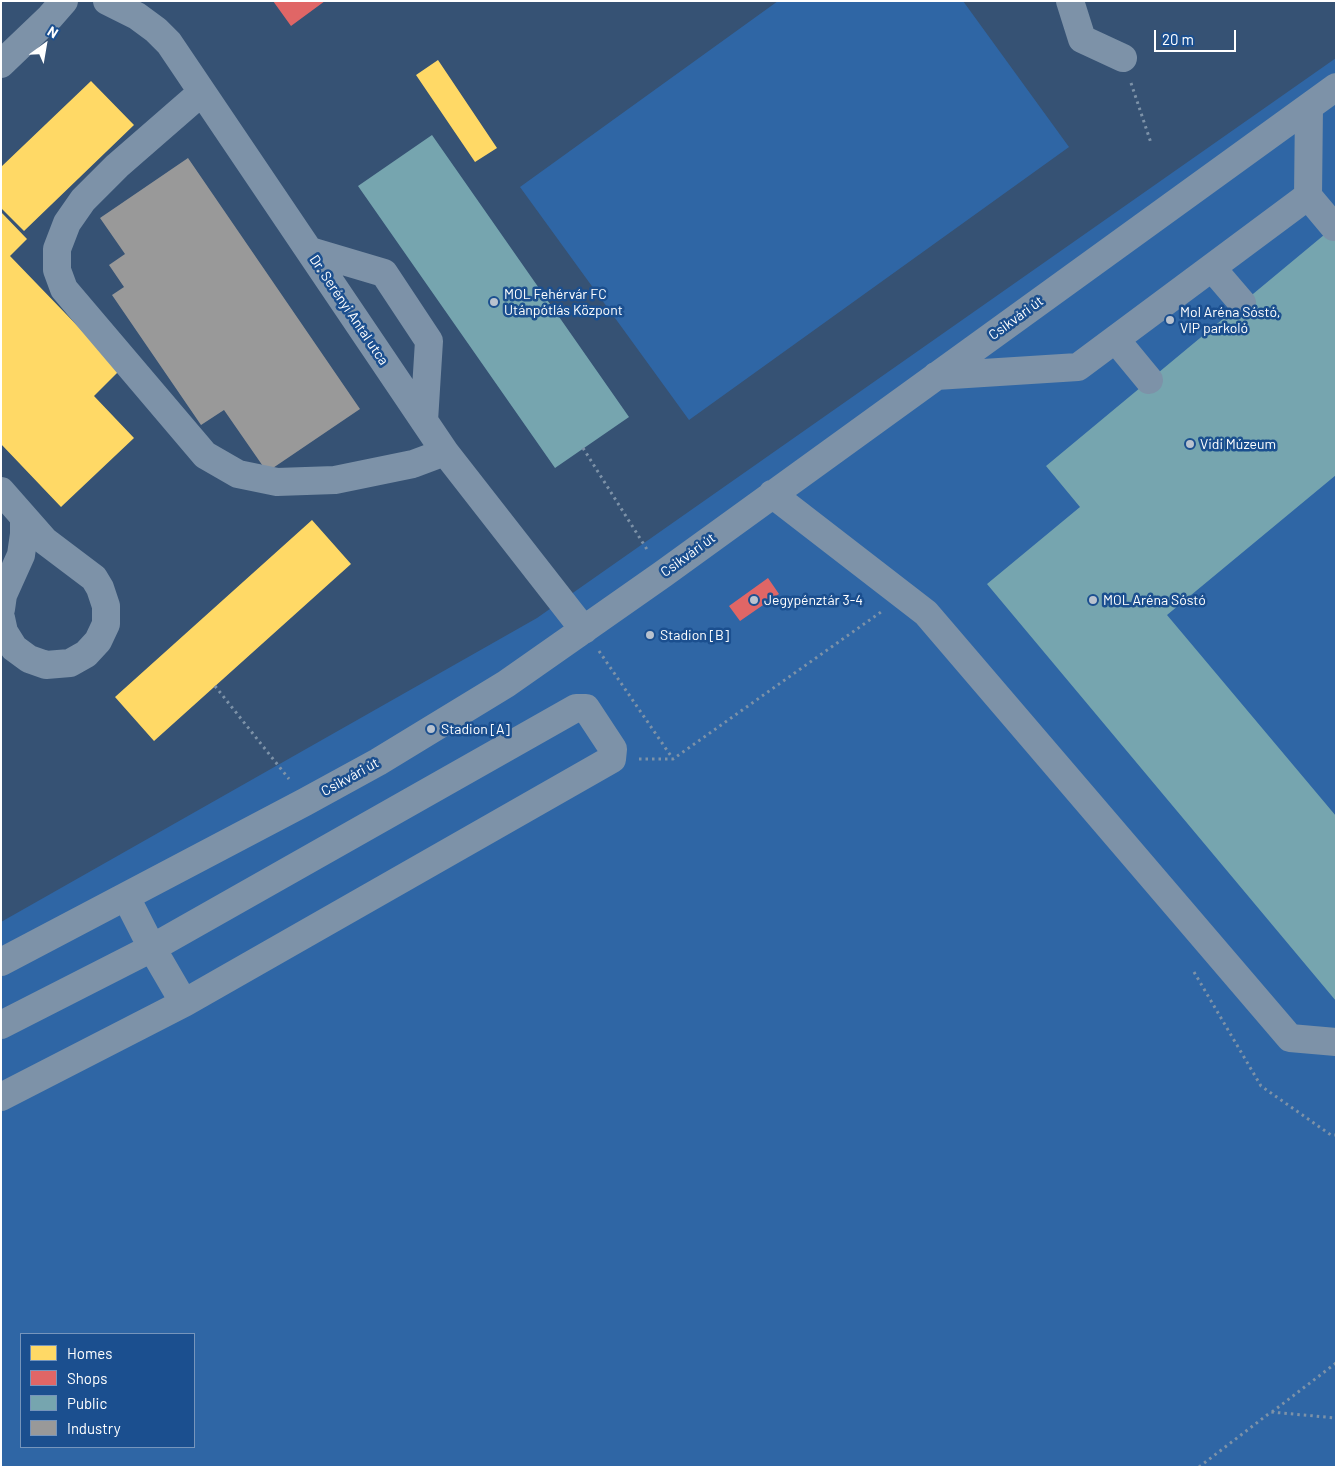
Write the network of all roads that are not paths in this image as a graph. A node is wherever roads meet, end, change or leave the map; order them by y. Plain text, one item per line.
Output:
1 (107, 1) edge
2 (1070, 1) edge
3 (49, 7) edge
4 (1123, 58) road end
5 (1, 64) edge
6 (1336, 87) edge
7 (202, 92) junction
8 (1309, 107) junction
9 (1308, 196) junction
10 (1334, 226) dead end
11 (310, 251) junction
12 (1212, 268) junction
13 (1242, 303) dead end
14 (1116, 340) junction
15 (936, 376) junction
16 (1150, 380) dead end
17 (424, 421) junction
18 (445, 452) junction
19 (1, 491) edge
20 (772, 494) junction
21 (24, 518) junction
22 (1, 609) edge
23 (1, 618) edge
24 (584, 630) junction
25 (126, 897) junction
26 (152, 948) junction
27 (1, 962) edge
28 (184, 1003) junction
29 (1, 1025) edge
30 (1336, 1042) edge
31 (1, 1097) edge

1 - 7 street, Dr. Serényi Antal utca
2 - 4 street
3 - 5 street
6 - 8 street, Csikvári út
7 - 11 street, Dr. Serényi Antal utca
7 - 18 street
8 - 9 street
8 - 15 street, Csikvári út
9 - 10 street
9 - 12 street
11 - 17 street, Dr. Serényi Antal utca
11 - 17 street
12 - 13 street
12 - 14 street
14 - 15 street
14 - 16 street
15 - 20 street, Csikvári út
17 - 18 street, Dr. Serényi Antal utca
18 - 24 street, Dr. Serényi Antal utca
19 - 21 street
20 - 24 street, Csikvári út
20 - 30 street
21 - 22 street
21 - 23 street
24 - 25 street, Csikvári út
25 - 26 street
25 - 27 street, Csikvári út
26 - 28 street
26 - 28 street
26 - 29 street
28 - 31 street

